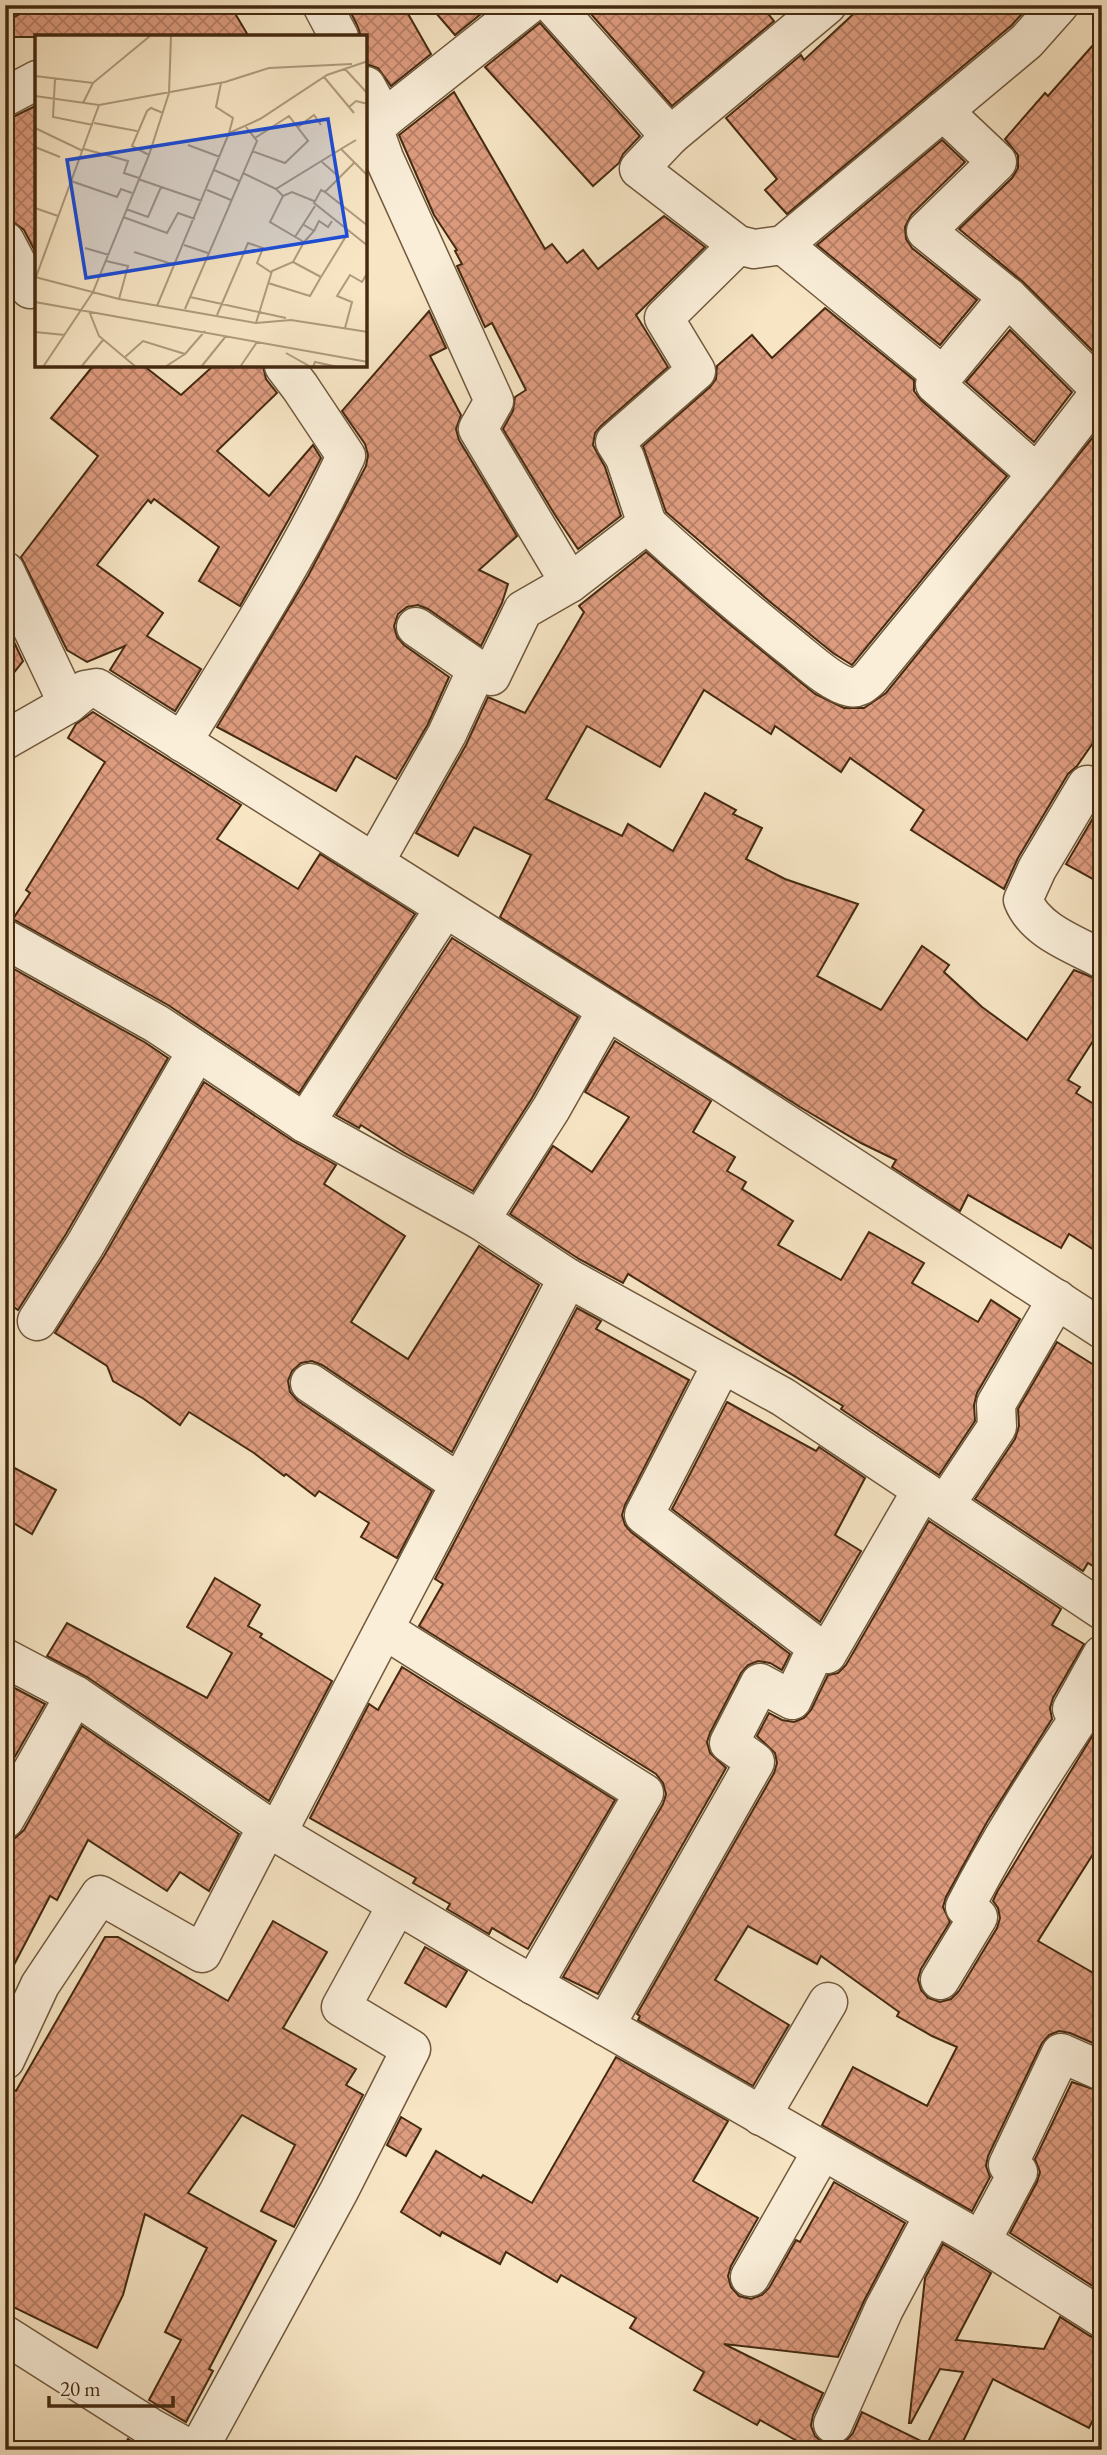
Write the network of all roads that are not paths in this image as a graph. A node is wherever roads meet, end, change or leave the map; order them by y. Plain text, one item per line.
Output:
1 (321, 5) edge
2 (528, 5) edge
3 (553, 5) edge
4 (827, 5) edge
5 (1059, 5) edge
6 (338, 35) edge
7 (35, 81) edge
8 (368, 90) edge
9 (5, 97) edge
10 (943, 111) junction
11 (384, 119) junction
12 (670, 136) junction
13 (5, 241) edge
14 (783, 245) junction
15 (738, 246) junction
16 (24, 292) edge
17 (1008, 297) junction
18 (286, 368) edge
19 (943, 376) junction
20 (1100, 396) edge
21 (1037, 474) junction
22 (648, 524) junction
23 (5, 570) edge
24 (570, 583) junction
25 (416, 626) dead end
26 (477, 669) junction
27 (68, 704) junction
28 (5, 740) edge
29 (182, 742) junction
30 (1102, 793) edge
31 (374, 863) junction
32 (445, 908) junction
33 (5, 939) edge
34 (1102, 959) edge
35 (607, 1010) junction
36 (197, 1051) junction
37 (305, 1123) junction
38 (480, 1220) junction
39 (568, 1278) junction
40 (1057, 1299) junction
41 (37, 1321) dead end
42 (1102, 1329) edge
43 (722, 1363) junction
44 (310, 1383) dead end
45 (460, 1485) junction
46 (933, 1498) junction
47 (1102, 1610) edge
48 (385, 1630) junction
49 (817, 1647) junction
50 (1102, 1655) edge
51 (5, 1658) edge
52 (75, 1695) junction
53 (5, 1819) edge
54 (272, 1830) junction
55 (397, 1905) junction
56 (940, 1980) dead end
57 (533, 1985) junction
58 (828, 2002) dead end
59 (605, 2026) junction
60 (5, 2060) edge
61 (1102, 2071) edge
62 (761, 2116) junction
63 (822, 2151) junction
64 (934, 2215) junction
65 (981, 2241) junction
66 (750, 2277) dead end
67 (1102, 2318) edge
68 (5, 2335) edge
69 (833, 2424) dead end
70 (191, 2450) edge
71 (198, 2450) edge

1 - 6 street
2 - 11 street
3 - 12 street
4 - 12 street
5 - 10 street
7 - 9 street
8 - 11 street
10 - 14 street
10 - 17 street
11 - 24 street
12 - 15 street
13 - 16 street
14 - 15 street
14 - 19 street
15 - 22 street
17 - 19 street
17 - 20 street
18 - 29 street
19 - 21 street
20 - 21 street
21 - 22 street
22 - 24 street
23 - 27 street
24 - 26 street
25 - 26 street
26 - 31 street
27 - 28 street
27 - 29 street
29 - 31 street
30 - 34 street
31 - 32 street
32 - 35 street
32 - 37 street
33 - 36 street
35 - 38 street
35 - 40 street
36 - 37 street
36 - 41 street
37 - 38 street
38 - 39 street
39 - 43 street
39 - 45 street
40 - 42 street
40 - 46 street
43 - 46 street
43 - 49 street
44 - 45 street
45 - 48 street
46 - 47 street
46 - 49 street
48 - 54 street
48 - 57 street
49 - 59 street
50 - 56 street
51 - 52 street
52 - 53 street
52 - 54 street
54 - 55 street
54 - 60 street
55 - 57 street
55 - 71 street
57 - 59 street
58 - 62 street
59 - 62 street
61 - 65 street
62 - 63 street
63 - 64 street
63 - 66 street
64 - 65 street
64 - 69 street
65 - 67 street
68 - 70 street

